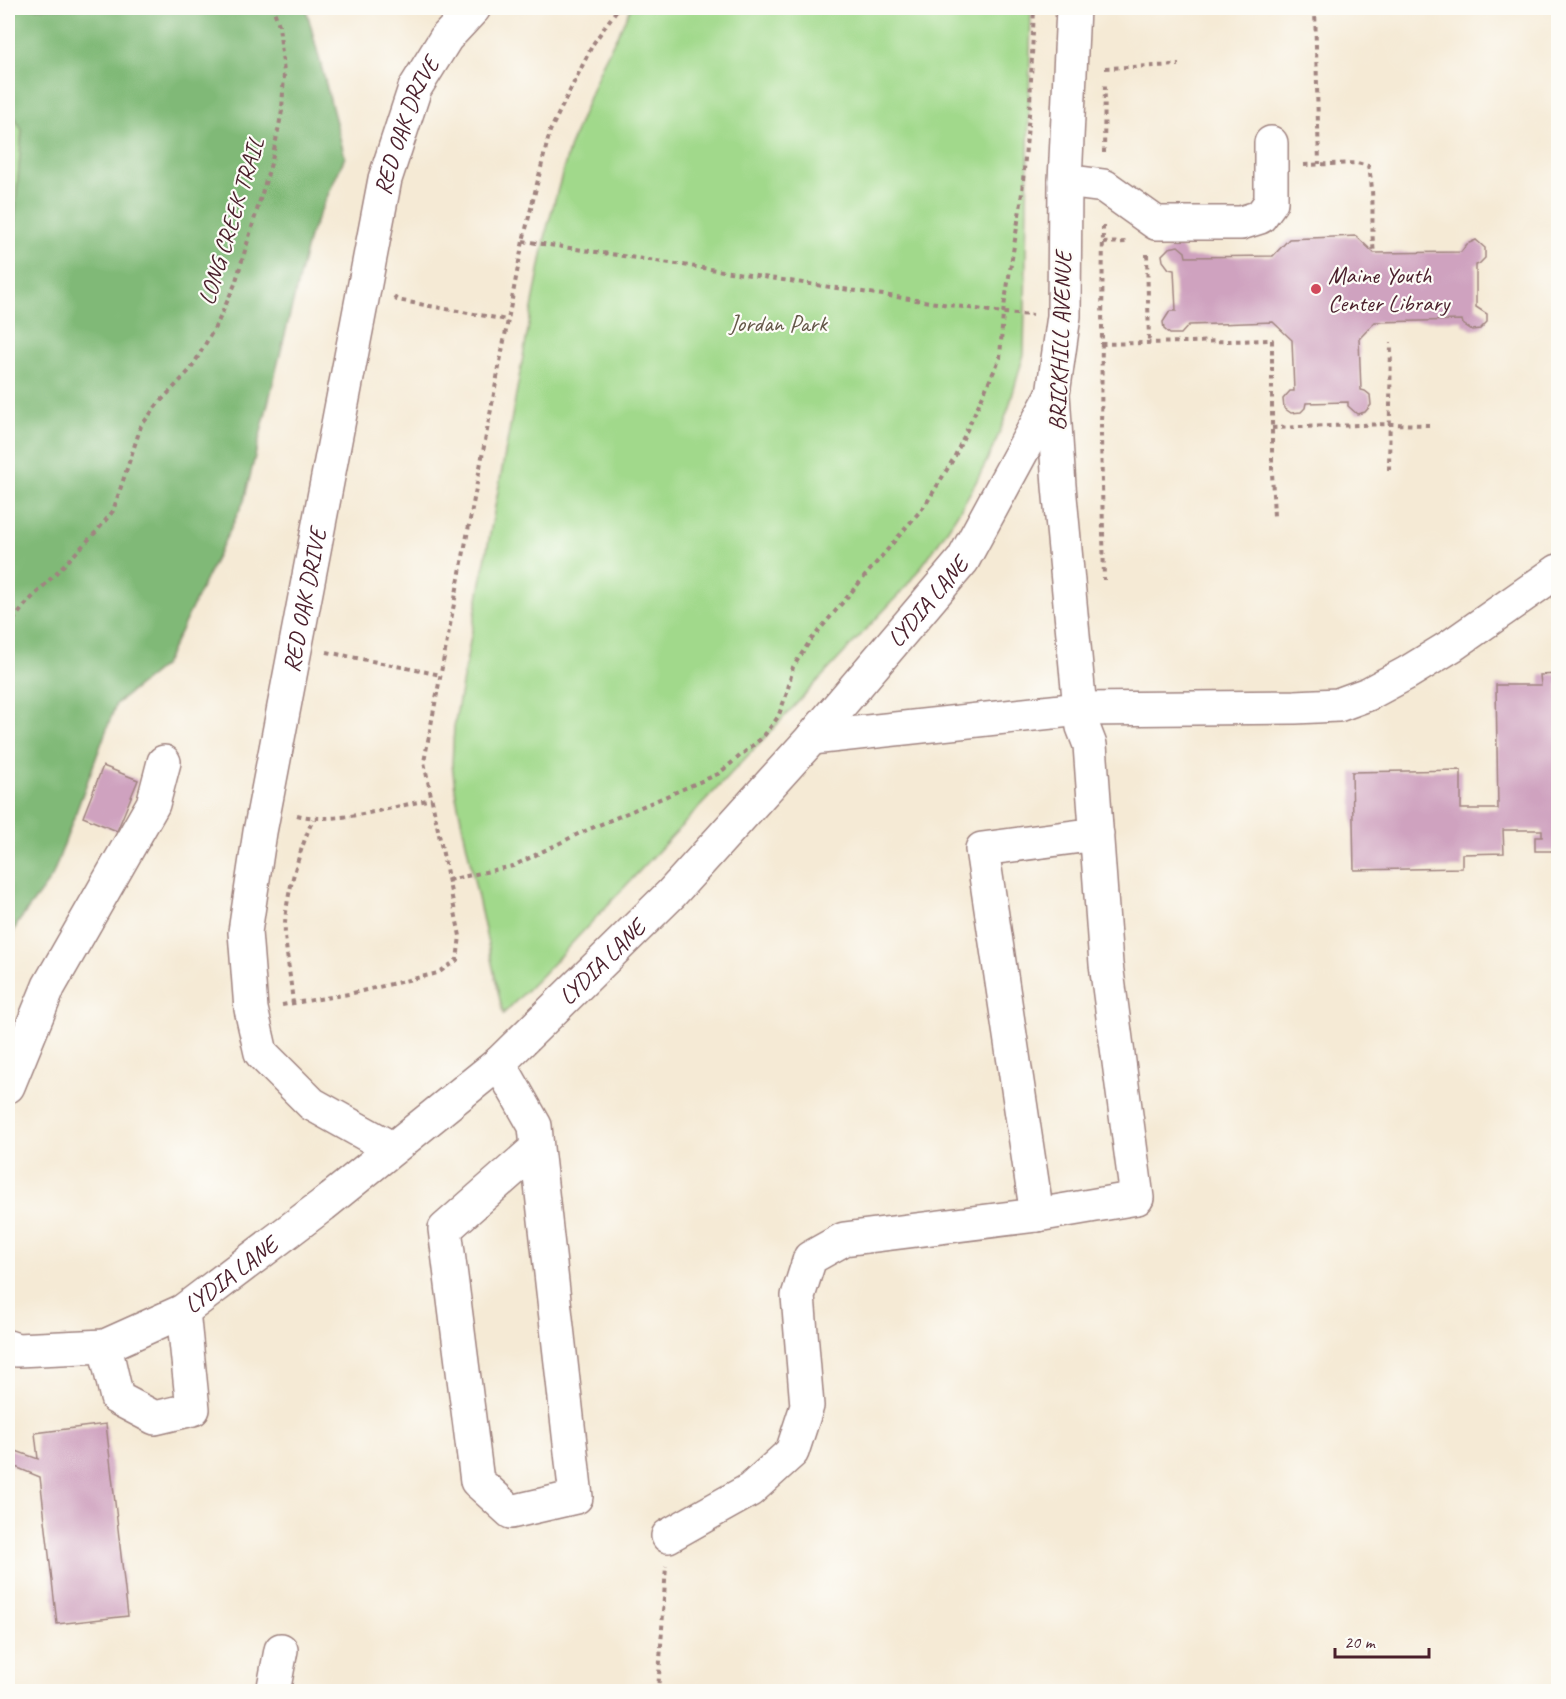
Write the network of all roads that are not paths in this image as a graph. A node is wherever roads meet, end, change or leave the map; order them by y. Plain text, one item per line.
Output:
1 (474, 8) edge
2 (1073, 8) edge
3 (1271, 143) dead end
4 (1065, 181) junction
5 (1053, 394) junction
6 (1558, 571) edge
7 (1080, 709) junction
8 (812, 738) junction
9 (164, 762) dead end
10 (1097, 834) junction
11 (500, 1063) junction
12 (8, 1086) edge
13 (391, 1148) junction
14 (537, 1148) junction
15 (1037, 1215) junction
16 (183, 1311) junction
17 (105, 1346) junction
18 (8, 1347) edge
19 (668, 1536) road end
20 (281, 1650) dead end
21 (273, 1692) edge

1 - 13 street, RED OAK DRIVE
2 - 4 street, BRICKHILL AVENUE
3 - 4 street
4 - 5 street, BRICKHILL AVENUE
5 - 7 street, BRICKHILL AVENUE
5 - 8 street, LYDIA LANE
6 - 7 street
7 - 8 street
7 - 10 street, BRICKHILL AVENUE
8 - 11 street, LYDIA LANE
9 - 12 street
10 - 15 street, BRICKHILL AVENUE
10 - 15 street
11 - 13 street, LYDIA LANE
11 - 14 street
13 - 16 street, LYDIA LANE
14 - 14 street
15 - 19 street
16 - 17 street, LYDIA LANE
16 - 17 street
17 - 18 street, LYDIA LANE
20 - 21 street

